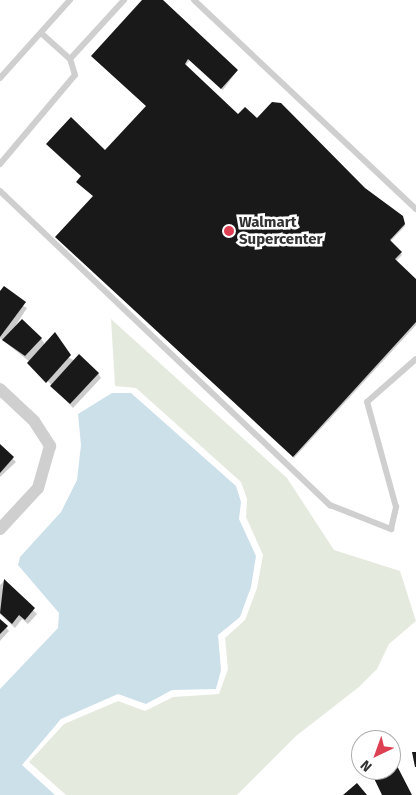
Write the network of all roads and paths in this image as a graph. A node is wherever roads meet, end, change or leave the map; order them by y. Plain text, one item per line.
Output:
1 (70, 0) edge
2 (124, 0) edge
3 (194, 0) edge
4 (41, 33) junction
5 (70, 60) junction
6 (0, 78) edge
7 (0, 164) edge
8 (0, 192) edge
9 (416, 209) edge
10 (416, 360) edge
11 (0, 389) edge
12 (0, 529) edge

1 - 4 lane
2 - 5 lane
3 - 9 lane
4 - 5 lane
4 - 6 lane
5 - 7 lane
8 - 10 lane
11 - 12 street

